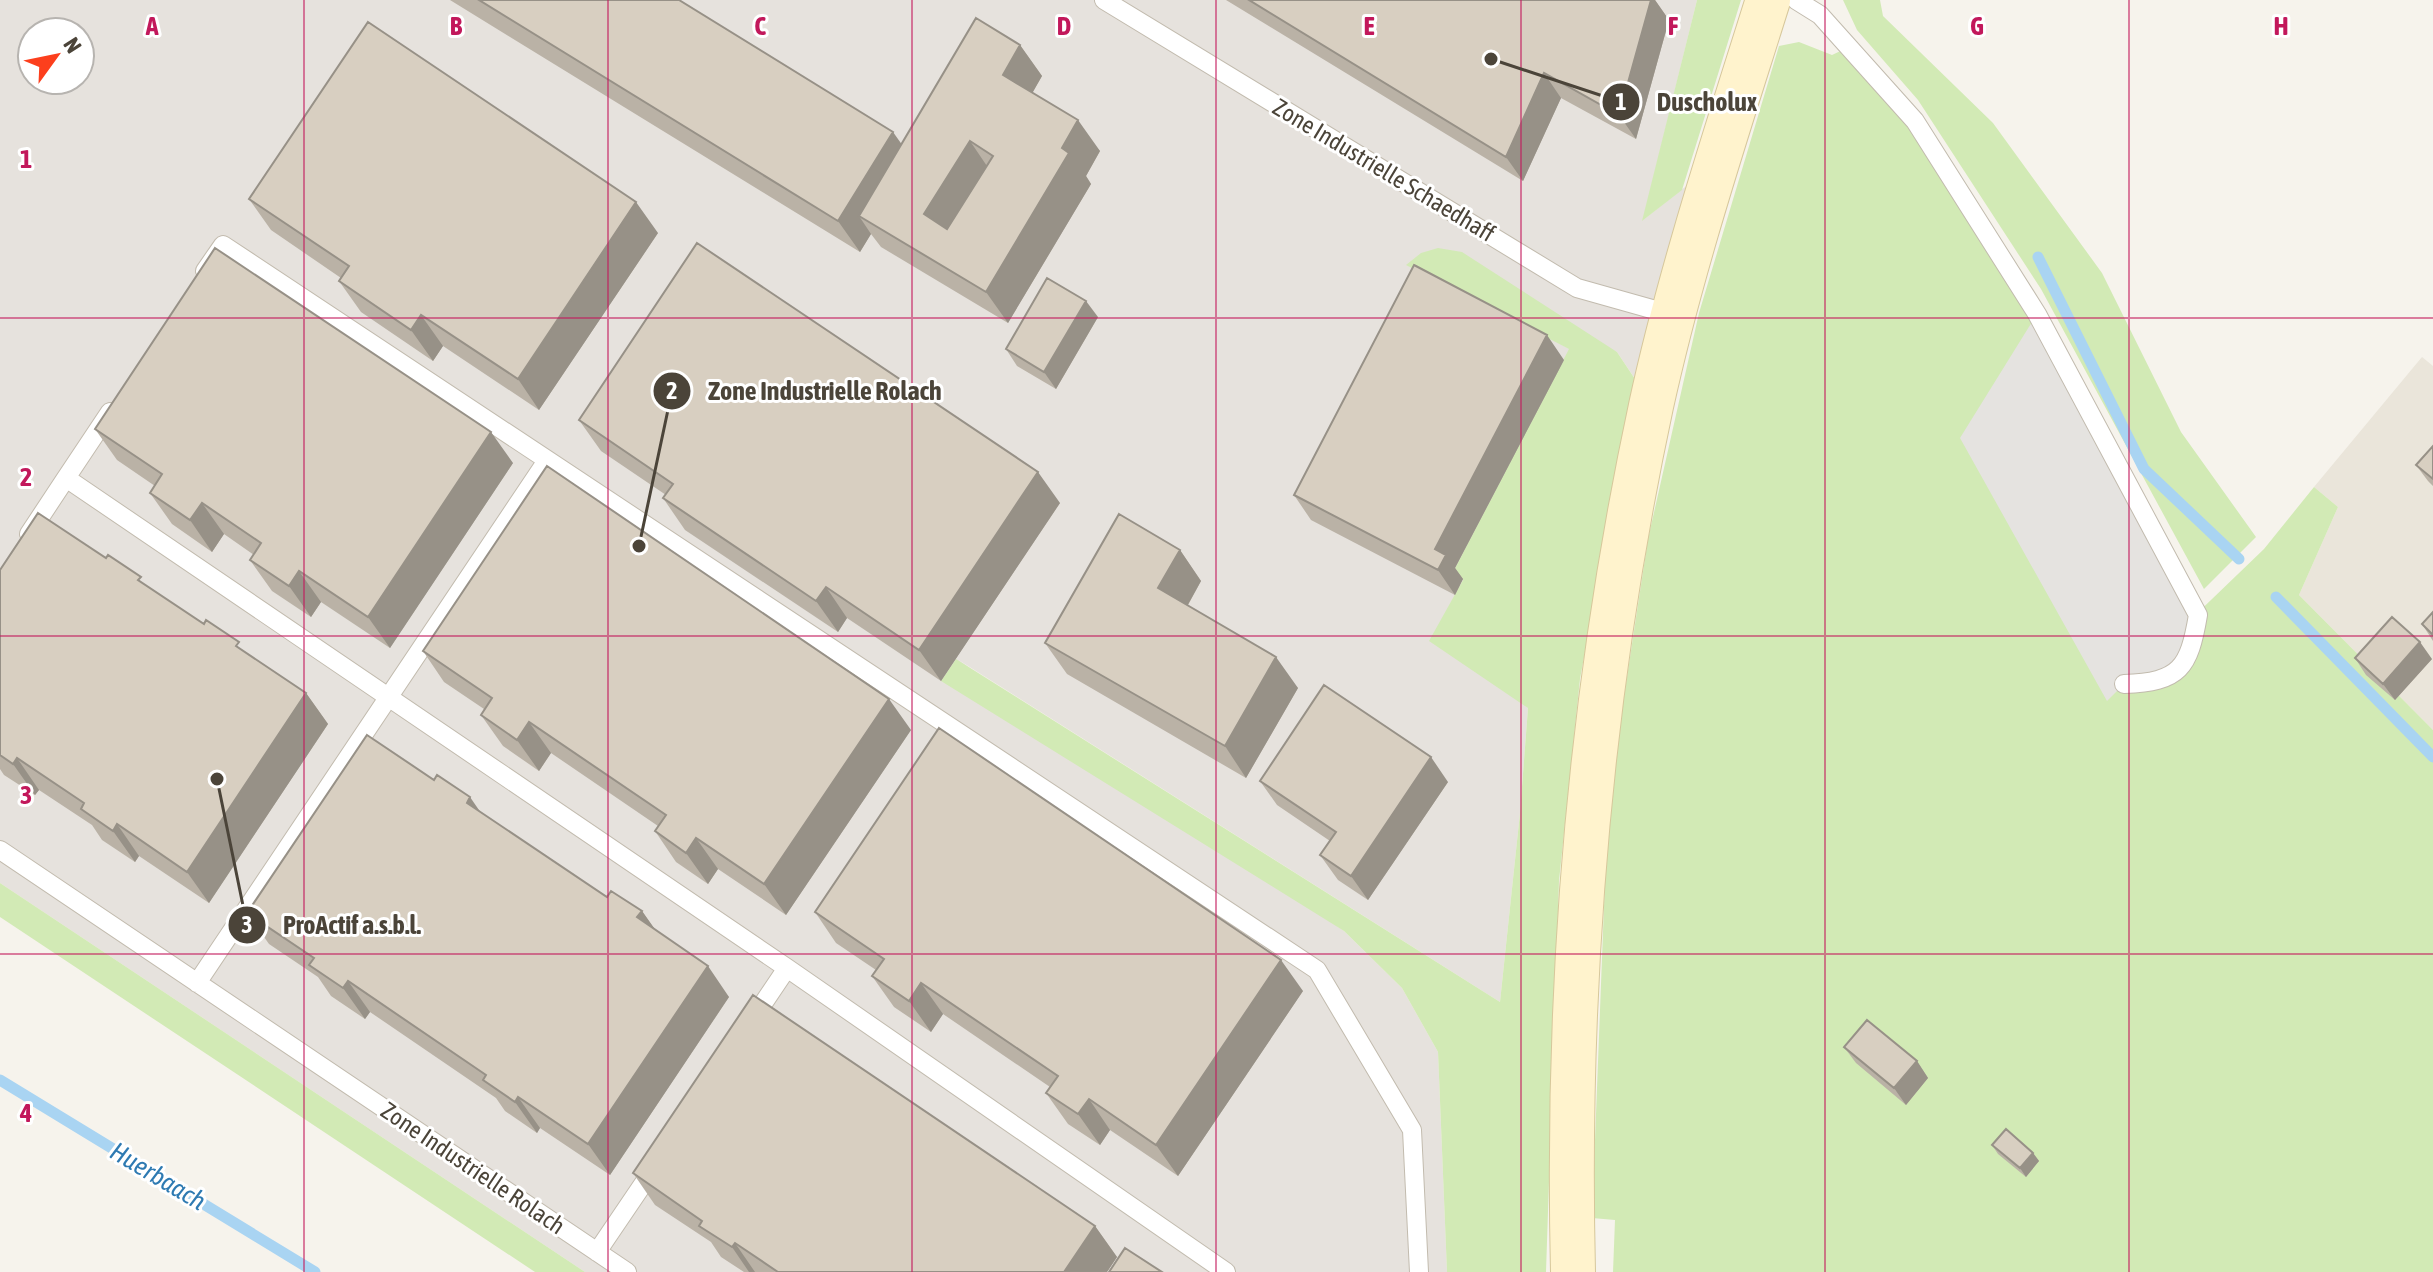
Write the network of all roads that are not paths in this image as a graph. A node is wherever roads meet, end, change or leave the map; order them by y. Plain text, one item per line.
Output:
1 (1104, 0) edge
2 (1768, 0) edge
3 (1796, 0) edge
4 (197, 284) edge
5 (1674, 315) junction
6 (118, 400) edge
7 (546, 462) junction
8 (66, 478) junction
9 (17, 552) edge
10 (2124, 684) dead end
11 (389, 697) junction
12 (0, 850) edge
13 (787, 968) junction
14 (197, 983) junction
15 (744, 1032) edge
16 (666, 1149) edge
17 (597, 1252) junction
18 (627, 1272) edge
19 (1226, 1272) edge
20 (1419, 1272) edge
21 (1573, 1272) edge

1 - 5 lane, Zone Industrielle Schaedhaff
2 - 5 main road
3 - 10 lane
4 - 7 lane
5 - 21 main road
6 - 8 lane
7 - 11 lane
7 - 20 lane
8 - 9 lane
8 - 11 lane
11 - 13 lane
11 - 14 lane
12 - 14 lane, Zone Industrielle Rolach
13 - 15 lane
13 - 19 lane
14 - 17 lane, Zone Industrielle Rolach
16 - 17 lane
17 - 18 lane, Zone Industrielle Rolach

